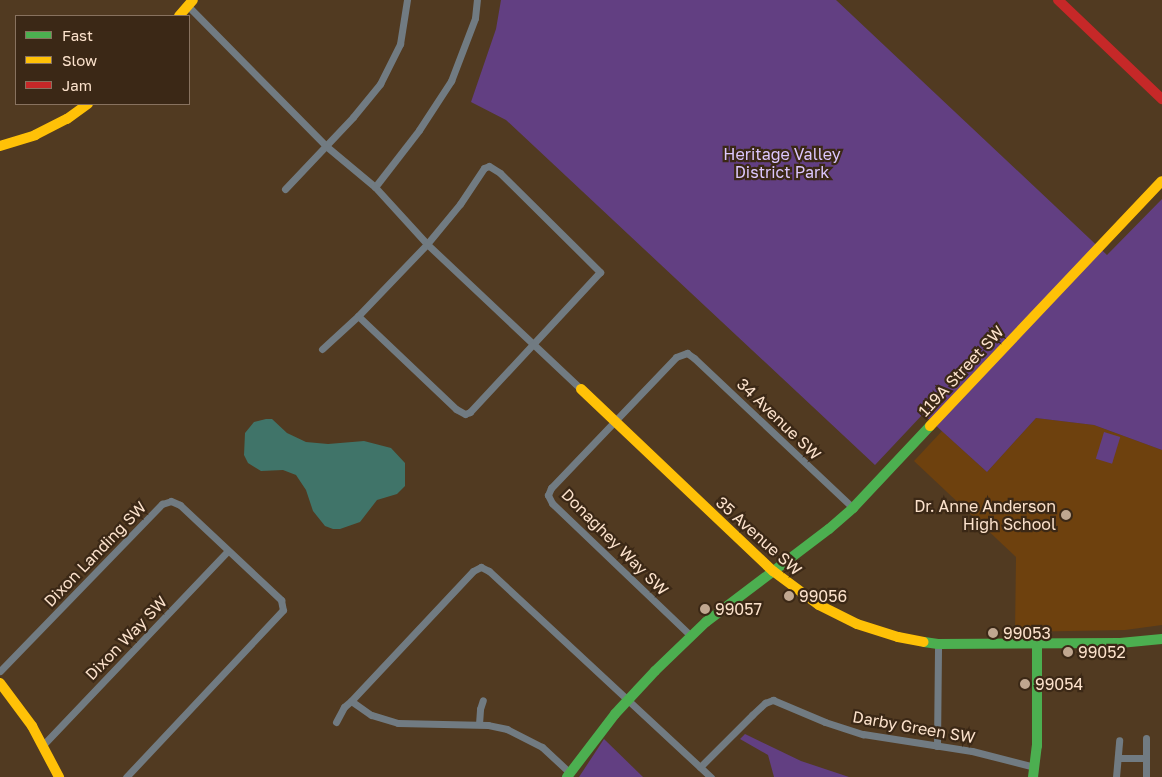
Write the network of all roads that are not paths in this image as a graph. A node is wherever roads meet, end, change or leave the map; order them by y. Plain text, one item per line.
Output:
1 (407, 0) edge
2 (478, 0) edge
3 (1058, 0) edge
4 (190, 3) edge
5 (179, 15) edge
6 (1162, 99) edge
7 (87, 105) edge
8 (0, 146) edge
9 (326, 146) junction
10 (1162, 181) edge
11 (375, 187) junction
12 (285, 189) dead end
13 (427, 244) junction
14 (358, 316) junction
15 (534, 342) junction
16 (322, 349) dead end
17 (581, 388) joint
18 (615, 421) junction
19 (853, 508) junction
20 (228, 551) junction
21 (773, 571) junction
22 (691, 636) junction
23 (1162, 639) edge
24 (938, 644) junction
25 (1037, 644) junction
26 (0, 671) edge
27 (0, 683) edge
28 (483, 700) dead end
29 (628, 700) junction
30 (351, 701) junction
31 (336, 722) dead end
32 (479, 724) junction
33 (1146, 738) dead end
34 (1119, 740) dead end
35 (43, 745) junction
36 (937, 746) junction
37 (1118, 758) junction
38 (1146, 758) junction
39 (700, 767) junction
40 (1034, 772) edge
41 (568, 775) edge
42 (59, 777) edge
43 (126, 777) edge
44 (711, 777) edge
45 (1116, 777) edge
46 (1146, 777) edge

1 - 9 street
2 - 11 street
3 - 6 street
4 - 5 street
4 - 9 street
7 - 8 street
9 - 11 street
9 - 12 street
10 - 19 street, 119A Street SW
11 - 13 street
13 - 14 street
13 - 15 street
13 - 15 street
14 - 15 street
14 - 16 street
15 - 17 street
17 - 18 street, 35 Avenue SW
18 - 19 street, 34 Avenue SW
18 - 21 street, 35 Avenue SW
18 - 22 street, Donaghey Way SW
19 - 21 street, 119A Street SW
20 - 26 street, Dixon Landing SW
20 - 35 street, Dixon Way SW
20 - 43 street, Dixon Landing SW
21 - 22 street, 119A Street SW
21 - 24 street, 35 Avenue SW
22 - 29 street, 119A Street SW
23 - 25 street, 35 Avenue SW
24 - 25 street, 35 Avenue SW
24 - 36 street
25 - 40 street
27 - 35 street
28 - 32 street
29 - 30 street
29 - 39 street
29 - 41 street, 119A Street SW
30 - 31 street
30 - 32 street
32 - 41 street
33 - 38 street
34 - 37 street
35 - 42 street
36 - 39 street, Darby Green SW
36 - 40 street, Darby Green SW
37 - 38 street
37 - 45 street
38 - 46 street
39 - 44 street

